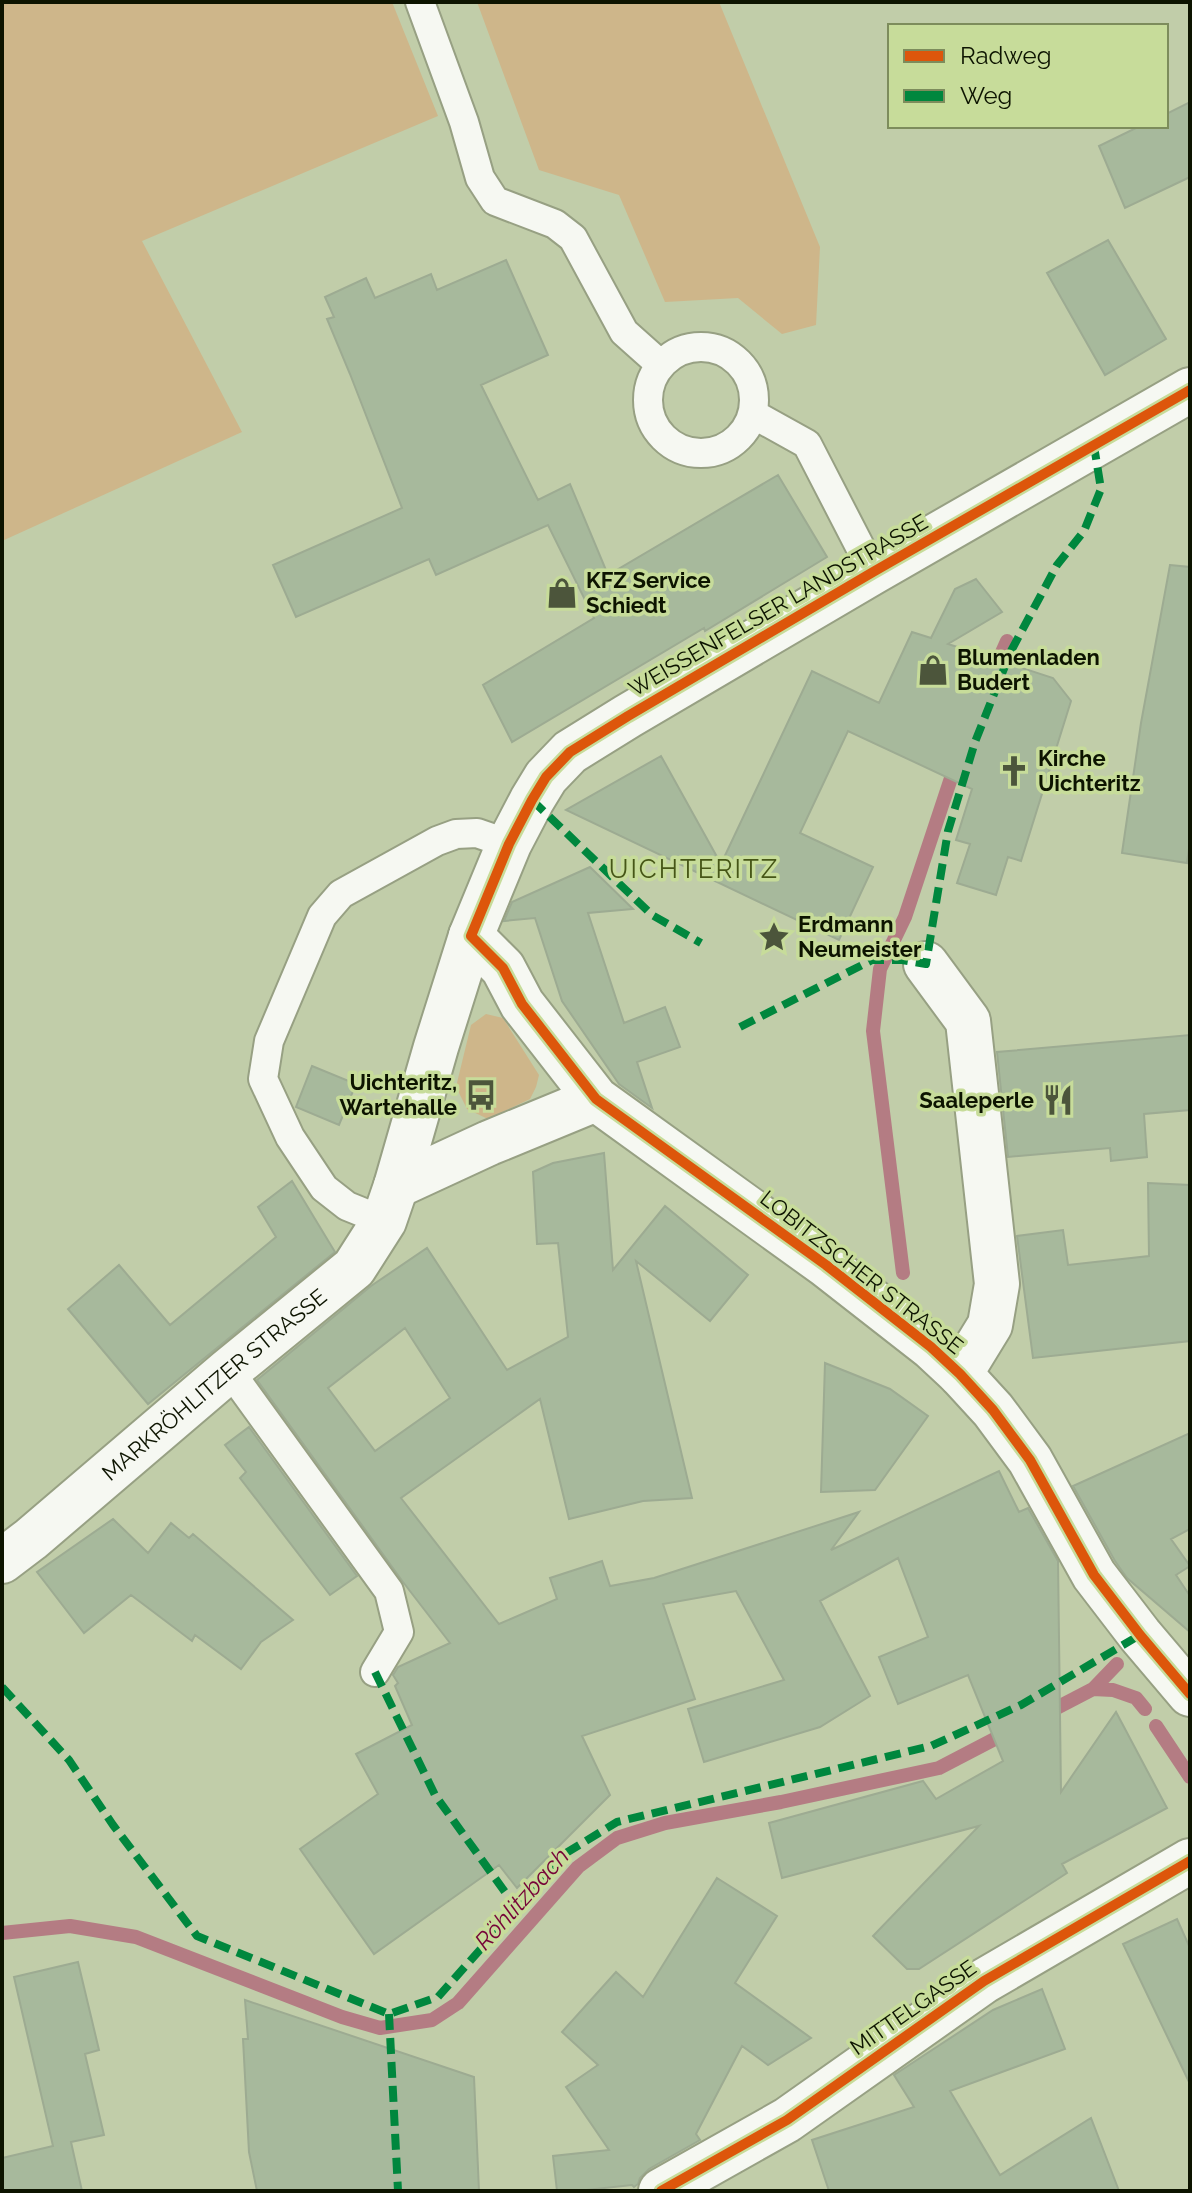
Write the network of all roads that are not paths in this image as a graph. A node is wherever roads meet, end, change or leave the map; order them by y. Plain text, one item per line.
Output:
1 (420, 2) edge
2 (661, 365) junction
3 (1190, 390) edge
4 (753, 414) junction
5 (873, 572) junction
6 (509, 844) junction
7 (471, 936) junction
8 (926, 964) dead end
9 (596, 1099) junction
10 (390, 1204) junction
11 (229, 1370) junction
12 (960, 1374) junction
13 (2, 1561) edge
14 (375, 1672) dead end
15 (1190, 1694) edge
16 (1190, 1861) edge
17 (661, 2191) edge

1 - 2 lane
2 - 4 lane
2 - 4 lane
3 - 5 street, WEISSENFELSER LANDSTRASSE
4 - 5 lane
5 - 6 street, WEISSENFELSER LANDSTRASSE
6 - 7 street, WEISSENFELSER LANDSTRASSE
6 - 10 lane
7 - 9 street, LOBITZSCHER STRASSE
7 - 10 street, WEISSENFELSER LANDSTRASSE
8 - 12 street
9 - 10 street
9 - 12 street, LOBITZSCHER STRASSE
10 - 11 street, MARKRÖHLITZER STRASSE
11 - 13 street, MARKRÖHLITZER STRASSE
11 - 14 lane
12 - 15 street, LOBITZSCHER STRASSE
16 - 17 street, MITTELGASSE

